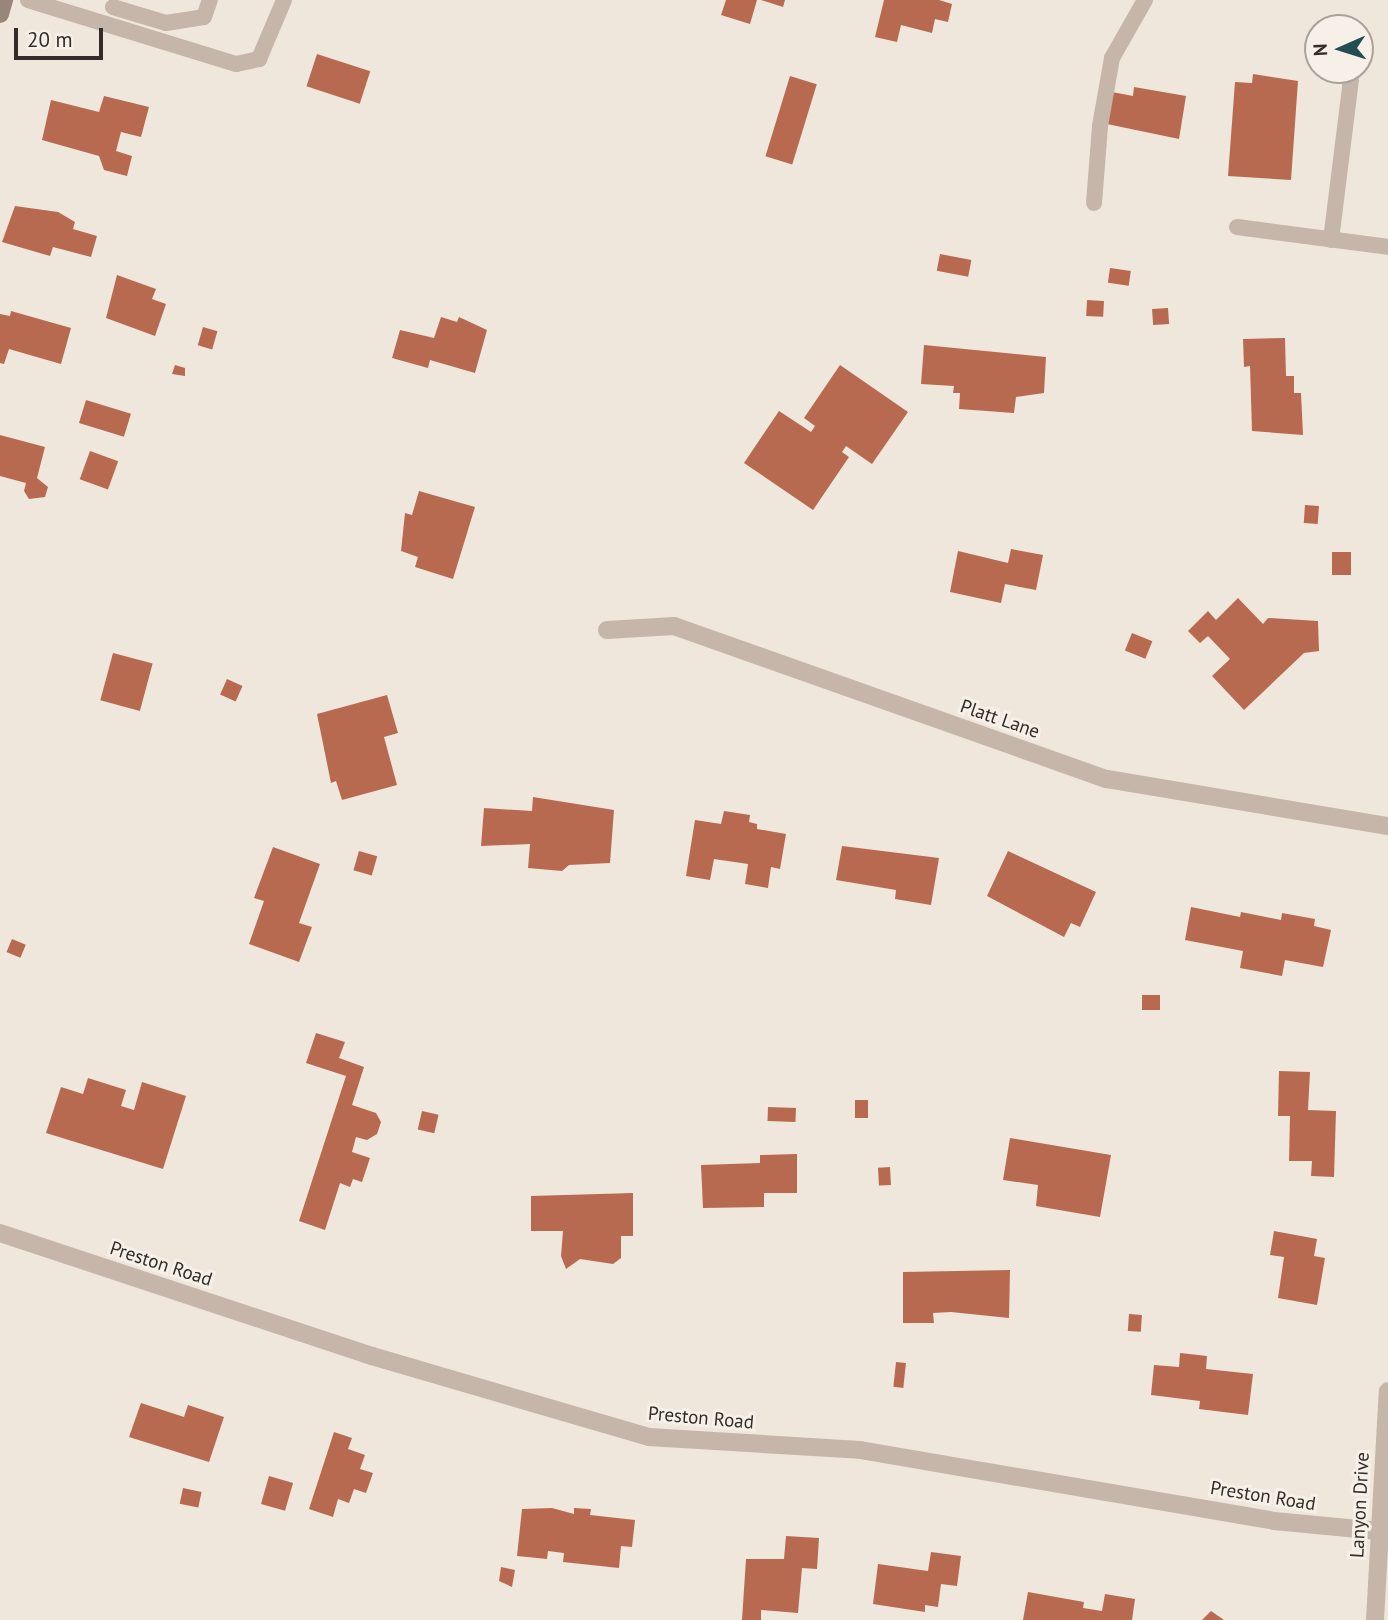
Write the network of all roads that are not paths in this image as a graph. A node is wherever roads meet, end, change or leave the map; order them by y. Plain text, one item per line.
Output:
1 (4, 0) edge
2 (28, 0) edge
3 (210, 0) edge
4 (284, 0) edge
5 (1145, 0) edge
6 (114, 4) edge
7 (0, 14) edge
8 (107, 23) junction
9 (1350, 84) edge
10 (1094, 202) dead end
11 (1237, 226) dead end
12 (1331, 240) junction
13 (1388, 247) edge
14 (607, 630) dead end
15 (1388, 826) edge
16 (0, 1233) edge
17 (1388, 1391) edge
18 (1380, 1531) junction
19 (1375, 1620) edge

1 - 7 street
2 - 8 lane
3 - 6 lane
4 - 8 lane
5 - 10 lane
6 - 8 lane
9 - 12 lane
11 - 12 lane
12 - 13 lane
14 - 15 street, Platt Lane
16 - 18 street, Preston Road
17 - 18 street, Lanyon Drive
18 - 19 street, Lanyon Drive

